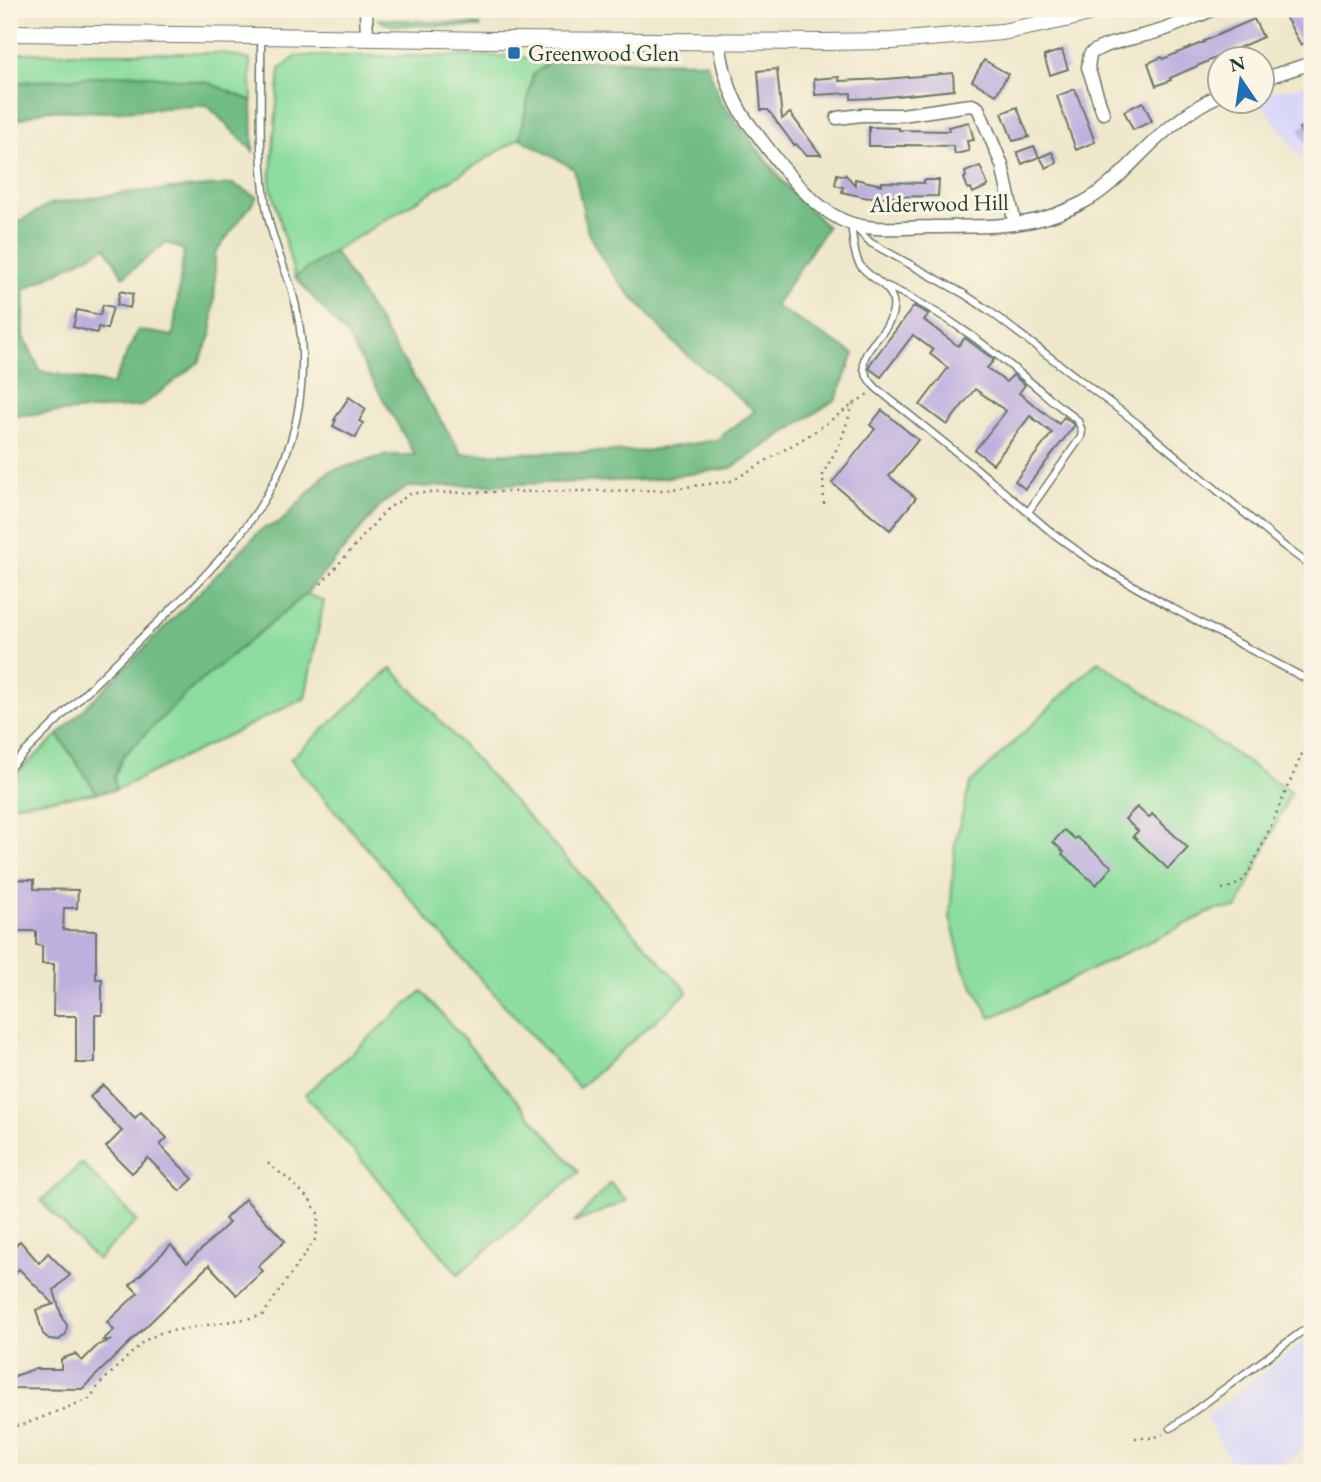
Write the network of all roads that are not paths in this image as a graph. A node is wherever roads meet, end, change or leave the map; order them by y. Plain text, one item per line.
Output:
1 (366, 9) edge
2 (1102, 9) edge
3 (1214, 9) edge
4 (9, 33) edge
5 (261, 36) junction
6 (367, 38) junction
7 (719, 41) junction
8 (1312, 63) edge
9 (1276, 75) edge
10 (1206, 104) edge
11 (1103, 113) dead end
12 (837, 118) dead end
13 (851, 223) junction
14 (1015, 224) junction
15 (882, 283) junction
16 (1028, 512) junction
17 (1312, 568) edge
18 (1312, 682) edge
19 (9, 768) edge
20 (1312, 1324) edge
21 (1171, 1428) road end

1 - 6 street
2 - 7 street
3 - 11 street
4 - 5 street
5 - 6 street
5 - 19 lane
6 - 7 street
7 - 13 street, Alderwood Hill
8 - 9 street
10 - 14 street, Alderwood Hill
12 - 14 street
13 - 14 street, Alderwood Hill
13 - 15 lane
13 - 17 lane
15 - 16 lane
15 - 16 lane
16 - 18 lane
20 - 21 lane

